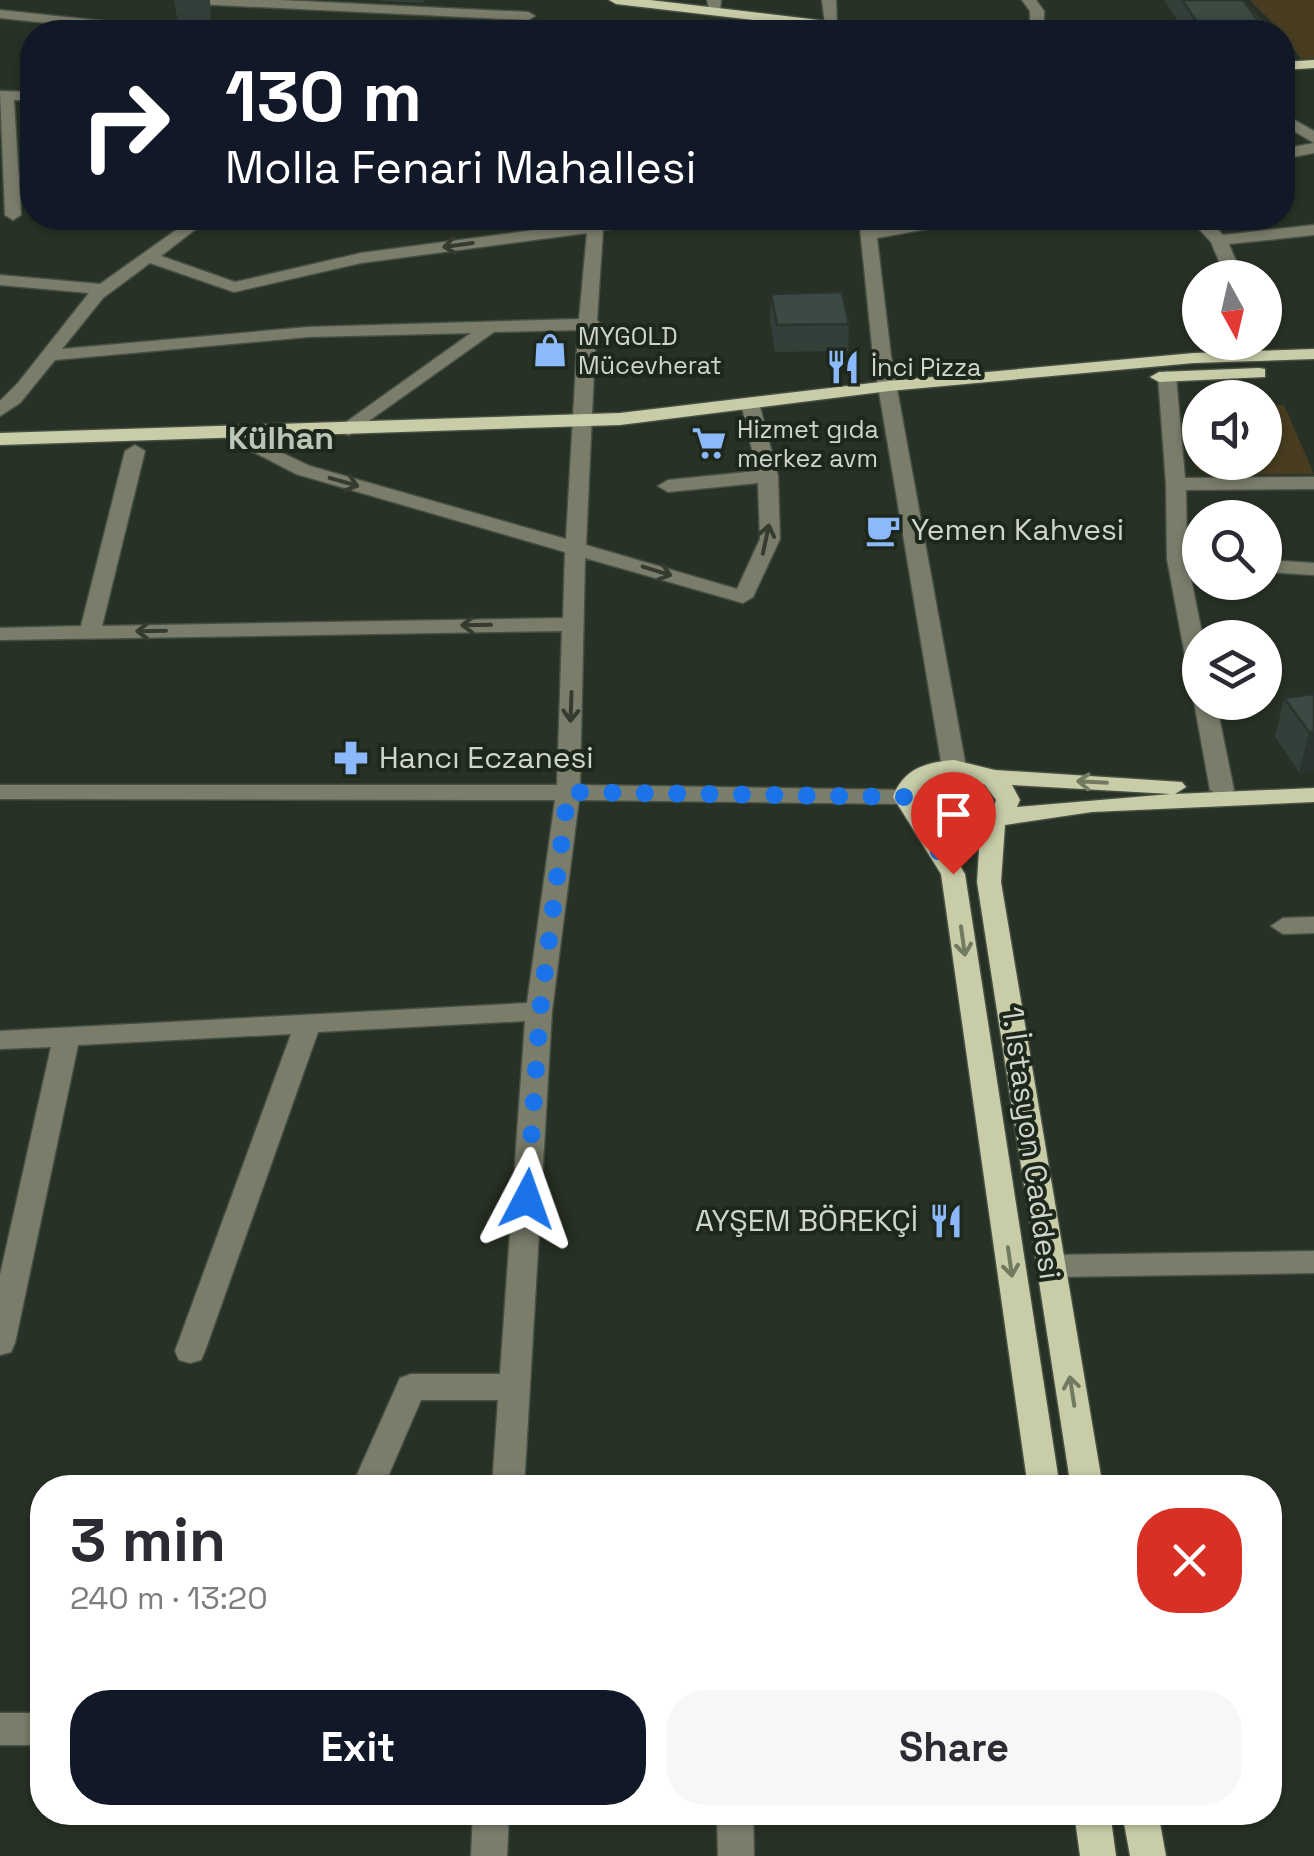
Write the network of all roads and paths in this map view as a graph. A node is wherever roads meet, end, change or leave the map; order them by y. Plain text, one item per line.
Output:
1 (195, 0) edge
2 (516, 0) edge
3 (616, 0) edge
4 (642, 0) edge
5 (1234, 0) edge
6 (714, 5) edge
7 (671, 6) junction
8 (0, 14) edge
9 (528, 16) junction
10 (56, 20) edge
11 (531, 20) edge
12 (802, 20) edge
13 (1252, 20) edge
14 (3, 95) edge
15 (6, 216) edge
16 (188, 230) edge
17 (524, 230) edge
18 (549, 230) edge
19 (596, 230) edge
20 (869, 230) edge
21 (1209, 230) edge
22 (1314, 230) edge
23 (528, 234) junction
24 (1219, 240) junction
25 (149, 257) junction
26 (1227, 260) edge
27 (0, 280) edge
28 (104, 290) junction
29 (591, 324) junction
30 (490, 327) junction
31 (1282, 351) edge
32 (1314, 354) edge
33 (52, 355) junction
34 (1182, 359) edge
35 (1314, 371) edge
36 (1167, 376) junction
37 (28, 385) junction
38 (0, 389) edge
39 (891, 394) junction
40 (0, 410) edge
41 (752, 410) junction
42 (580, 428) junction
43 (349, 429) junction
44 (0, 440) edge
45 (254, 447) junction
46 (135, 450) junction
47 (0, 454) edge
48 (768, 476) junction
49 (1314, 483) edge
50 (1176, 484) junction
51 (668, 486) dead end
52 (576, 547) junction
53 (1178, 559) junction
54 (1182, 559) edge
55 (1282, 567) edge
56 (1314, 570) edge
57 (1189, 620) edge
58 (574, 624) junction
59 (90, 632) junction
60 (0, 634) edge
61 (1208, 720) edge
62 (954, 767) junction
63 (990, 777) junction
64 (1222, 790) junction
65 (0, 792) edge
66 (568, 792) junction
67 (1304, 794) edge
68 (912, 808) junction
69 (997, 820) junction
70 (1314, 924) edge
71 (1282, 926) dead end
72 (540, 1011) junction
73 (307, 1026) junction
74 (66, 1038) junction
75 (0, 1040) edge
76 (1314, 1262) edge
77 (1051, 1266) junction
78 (0, 1343) edge
79 (190, 1350) dead end
80 (515, 1387) junction
81 (374, 1475) edge
82 (509, 1475) edge
83 (1042, 1475) edge
84 (1085, 1475) edge
85 (30, 1729) edge
86 (0, 1730) edge
87 (490, 1825) edge
88 (735, 1825) edge
89 (1094, 1825) edge
90 (1142, 1825) edge
91 (489, 1856) edge
92 (736, 1856) edge
93 (1098, 1856) edge
94 (1148, 1856) edge

1 - 9 street
2 - 9 street
3 - 7 main road
4 - 7 main road
5 - 13 street
6 - 7 main road
6 - 12 main road
8 - 10 street
9 - 11 street
14 - 15 street
16 - 25 street
17 - 23 street
18 - 23 street
19 - 29 street
20 - 39 street
21 - 24 street
22 - 24 street
23 -> 25 street
24 - 26 street
25 - 28 street
27 - 28 street
28 - 33 street
29 - 30 street
29 - 42 street
30 - 33 street
30 - 43 street
31 - 32 main road
33 - 37 street
34 - 39 main road
35 - 36 main road
36 - 39 main road
36 - 50 street
37 - 38 street
37 - 40 street
39 - 41 main road
39 - 62 street
41 - 42 main road
41 - 48 street
42 - 43 main road
42 - 45 main road
42 - 52 street
43 - 44 main road
45 - 46 main road
45 -> 52 street
46 - 47 main road
46 - 59 street
48 - 51 street
52 -> 48 street
49 - 50 street
50 - 53 street
52 - 58 street
53 - 54 street
53 - 57 street
55 - 56 street
58 -> 59 street
58 -> 66 street
59 - 60 street
61 - 64 street
62 - 63 main road
62 - 68 main road
64 -> 63 main road
63 - 69 main road
64 - 67 main road
65 - 66 street
66 - 68 street
66 - 72 street
67 - 69 main road
68 - 69 main road
68 -> 83 main road, 1. İstasyon Caddesi
69 - 77 main road, 1. İstasyon Caddesi
70 - 71 street
72 - 73 street
72 - 80 street
73 - 74 street
73 - 79 street
74 - 75 street
74 - 78 street
76 - 77 street
84 -> 77 main road, 1. İstasyon Caddesi
80 - 81 street
80 - 82 street
85 - 86 street
87 - 91 street
88 - 92 street
89 - 93 main road
90 - 94 main road

